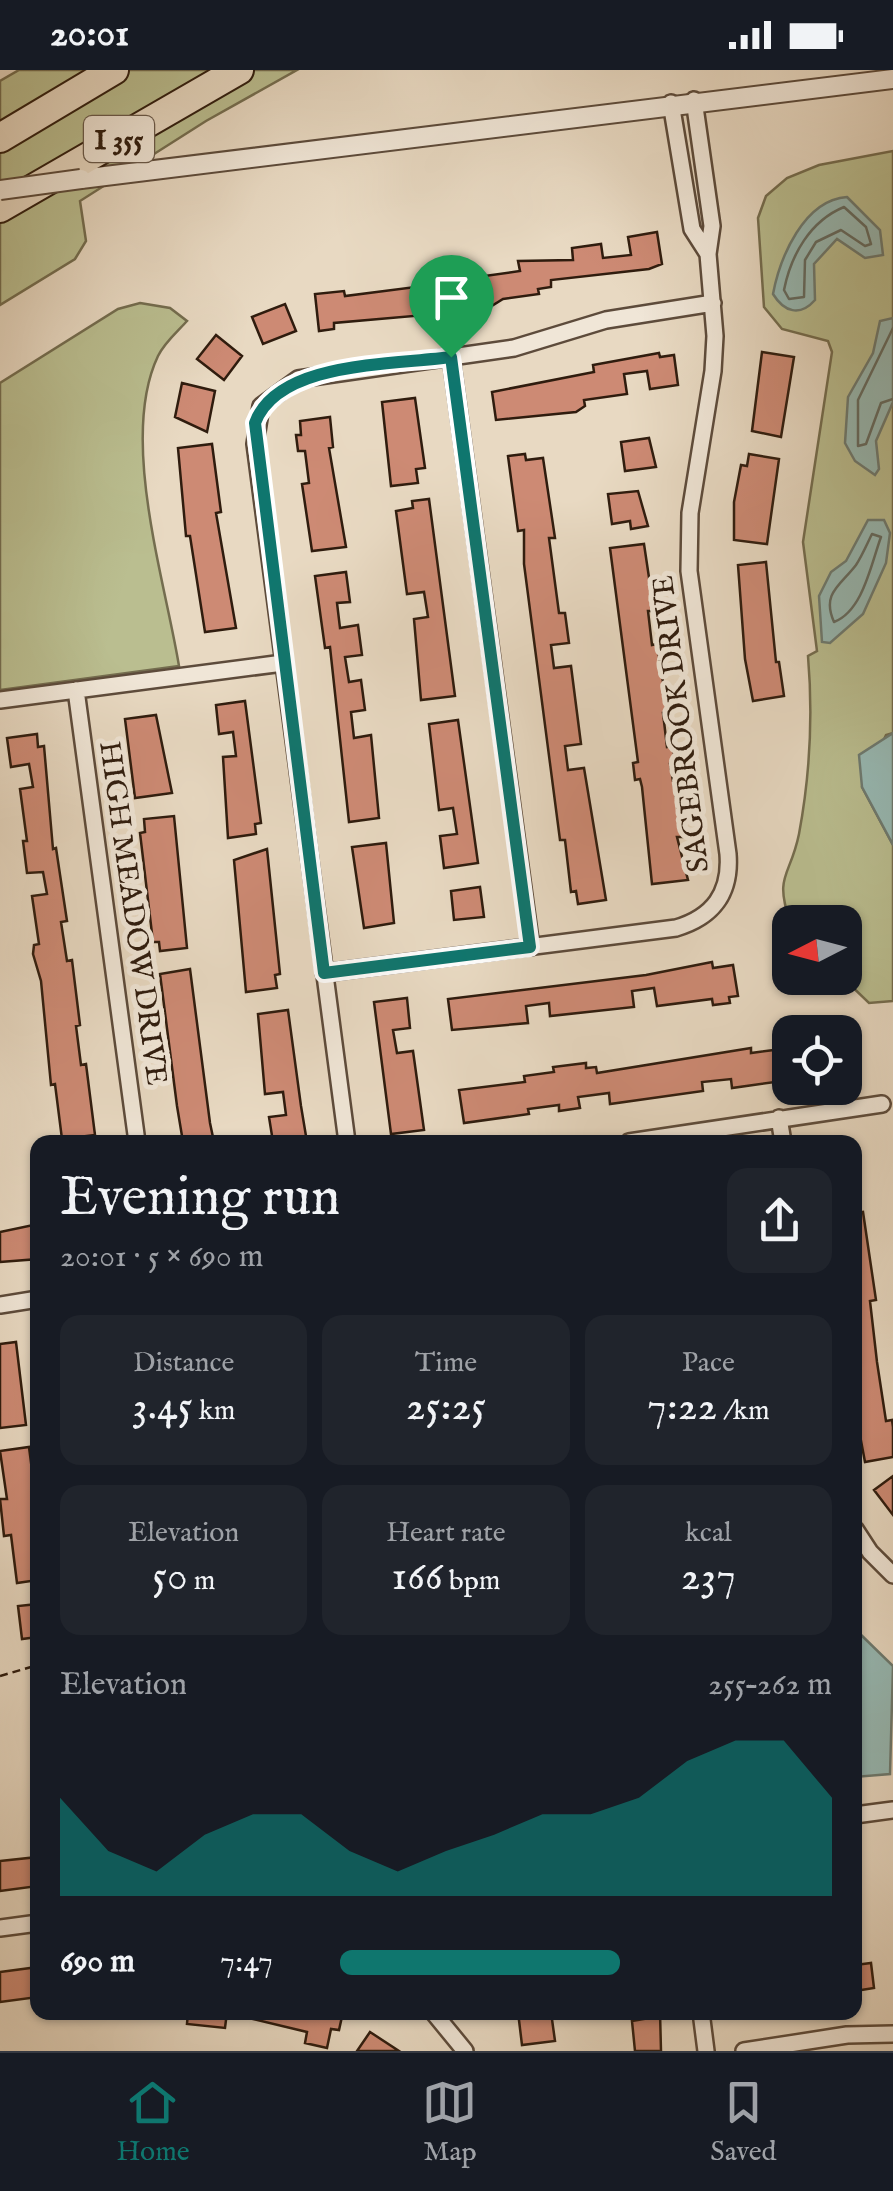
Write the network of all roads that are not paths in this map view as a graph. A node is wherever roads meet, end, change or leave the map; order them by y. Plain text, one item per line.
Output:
1 (114, 70) edge
2 (239, 70) edge
3 (893, 79) edge
4 (694, 100) junction
5 (671, 104) junction
6 (0, 138) edge
7 (0, 190) edge
8 (0, 208) edge
9 (708, 254) junction
10 (713, 303) junction
11 (451, 357) junction
12 (283, 662) junction
13 (76, 690) junction
14 (0, 700) edge
15 (530, 947) junction
16 (324, 973) junction
17 (882, 1104) dead end
18 (780, 1118) junction
19 (136, 1135) edge
20 (346, 1135) edge
21 (673, 1135) edge
22 (781, 1135) edge
23 (30, 1300) edge
24 (0, 1305) edge
25 (862, 1537) edge
26 (893, 1574) edge
27 (893, 1810) edge
28 (862, 1814) edge
29 (30, 1924) edge
30 (0, 1928) edge
31 (441, 2020) edge
32 (702, 2020) edge
33 (893, 2034) edge
34 (466, 2051) edge
35 (706, 2051) edge
36 (744, 2051) edge

1 - 6 highway, I 355
2 - 8 highway, I 355
3 - 4 street
4 - 5 street
4 - 9 street, SAGEBROOK DRIVE
5 - 7 street, bridge
5 - 9 street, SAGEBROOK DRIVE
9 - 10 street, SAGEBROOK DRIVE
10 - 11 street
10 - 15 street, SAGEBROOK DRIVE
11 - 12 street
11 - 15 street
12 - 13 street
12 - 16 street
13 - 14 street
13 - 19 street, HIGH MEADOW DRIVE
15 - 16 street, SAGEBROOK DRIVE
16 - 20 street
17 - 18 street
18 - 21 street
18 - 22 street
23 - 24 street
25 - 26 street
27 - 28 street
29 - 30 street
31 - 34 street
32 - 35 street
33 - 36 street

